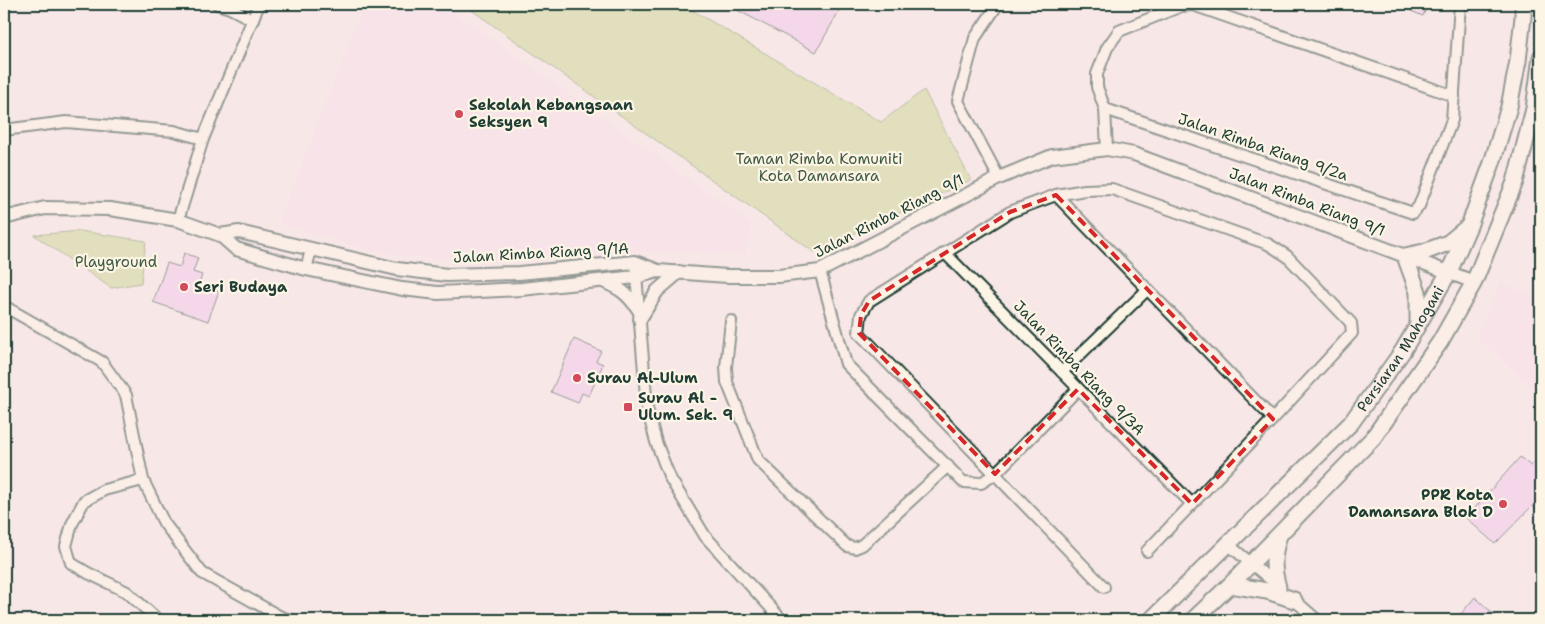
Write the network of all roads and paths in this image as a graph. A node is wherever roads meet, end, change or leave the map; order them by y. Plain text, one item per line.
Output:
1 (218, 4) edge
2 (259, 4) edge
3 (998, 4) edge
4 (1460, 4) edge
5 (1523, 4) edge
6 (253, 20) junction
7 (1541, 58) edge
8 (1454, 96) junction
9 (1105, 109) junction
10 (4, 130) edge
11 (203, 139) junction
12 (1107, 149) junction
13 (999, 178) junction
14 (1056, 195) junction
15 (4, 218) edge
16 (178, 220) junction
17 (1469, 226) junction
18 (220, 235) junction
19 (311, 250) junction
20 (945, 253) junction
21 (1405, 256) junction
22 (635, 262) junction
23 (306, 269) junction
24 (658, 271) junction
25 (820, 271) junction
26 (679, 272) junction
27 (1449, 272) junction
28 (636, 277) junction
29 (601, 281) junction
30 (1474, 282) junction
31 (1147, 290) junction
32 (4, 306) edge
33 (639, 314) junction
34 (731, 321) dead end
35 (1418, 325) junction
36 (1062, 372) junction
37 (1078, 389) junction
38 (1273, 419) junction
39 (948, 466) junction
40 (995, 474) junction
41 (142, 480) junction
42 (1192, 504) junction
43 (1279, 533) junction
44 (1229, 545) junction
45 (1146, 551) dead end
46 (1251, 562) junction
47 (1230, 585) junction
48 (1104, 587) dead end
49 (1278, 587) junction
50 (1294, 600) junction
51 (158, 620) edge
52 (290, 620) edge
53 (782, 620) edge
54 (1151, 620) edge
55 (1193, 620) edge
56 (1317, 620) edge

1 - 6 street
2 - 6 street
3 - 13 street
4 - 8 street
5 - 17 main road, Persiaran Mahogani
6 - 11 street
7 - 30 main road, Persiaran Mahogani
8 - 9 street
8 - 9 street, Jalan Rimba Riang 9/2a
9 - 12 street
10 - 11 street
11 - 16 street
12 - 13 street, Jalan Rimba Riang 9/1
12 - 21 street, Jalan Rimba Riang 9/1
13 - 25 street, Jalan Rimba Riang 9/1
14 - 20 street
14 - 31 street
14 - 38 street
15 - 16 street, Jalan Rimba Riang 9/1
16 - 18 street, Jalan Rimba Riang 9/1
17 - 21 main road
17 - 27 main road, Persiaran Mahogani
18 - 19 street, Jalan Rimba Riang 9/1A
18 - 23 street, Jalan Rimba Riang 9/1
19 - 22 street, Jalan Rimba Riang 9/1A
19 - 23 street
20 - 36 street, Jalan Rimba Riang 9/3A
20 - 40 street
21 - 27 street, Jalan Rimba Riang 9/1
21 - 35 main road
22 - 24 street, Jalan Rimba Riang 9/1A
22 - 28 street
23 - 29 street, Jalan Rimba Riang 9/1
24 - 26 street, Jalan Rimba Riang 9/1
24 - 28 street, Jalan Rimba Riang 9/1
25 - 26 street, Jalan Rimba Riang 9/1
25 - 39 street
26 - 33 street
27 - 30 street, Jalan Rimba Riang 9/1
27 - 35 main road, Persiaran Mahogani
28 - 29 street, Jalan Rimba Riang 9/1
28 - 33 street
29 - 33 street
30 - 43 main road, Persiaran Mahogani
31 - 36 street
31 - 38 street
32 - 41 street
33 - 53 street
34 - 39 street
35 - 44 main road, Persiaran Mahogani
36 - 37 street, Jalan Rimba Riang 9/3A
37 - 40 street
37 - 42 street, Jalan Rimba Riang 9/3A
38 - 42 street
39 - 40 street
40 - 48 street
41 - 51 street
41 - 52 street
42 - 45 street
43 - 46 main road, Persiaran Mahogani
43 - 49 main road
44 - 46 street
44 - 54 main road, Persiaran Mahogani
46 - 47 main road, Persiaran Mahogani
46 - 49 street
47 - 50 main road
47 - 55 main road, Persiaran Mahogani
49 - 50 street
50 - 56 street

